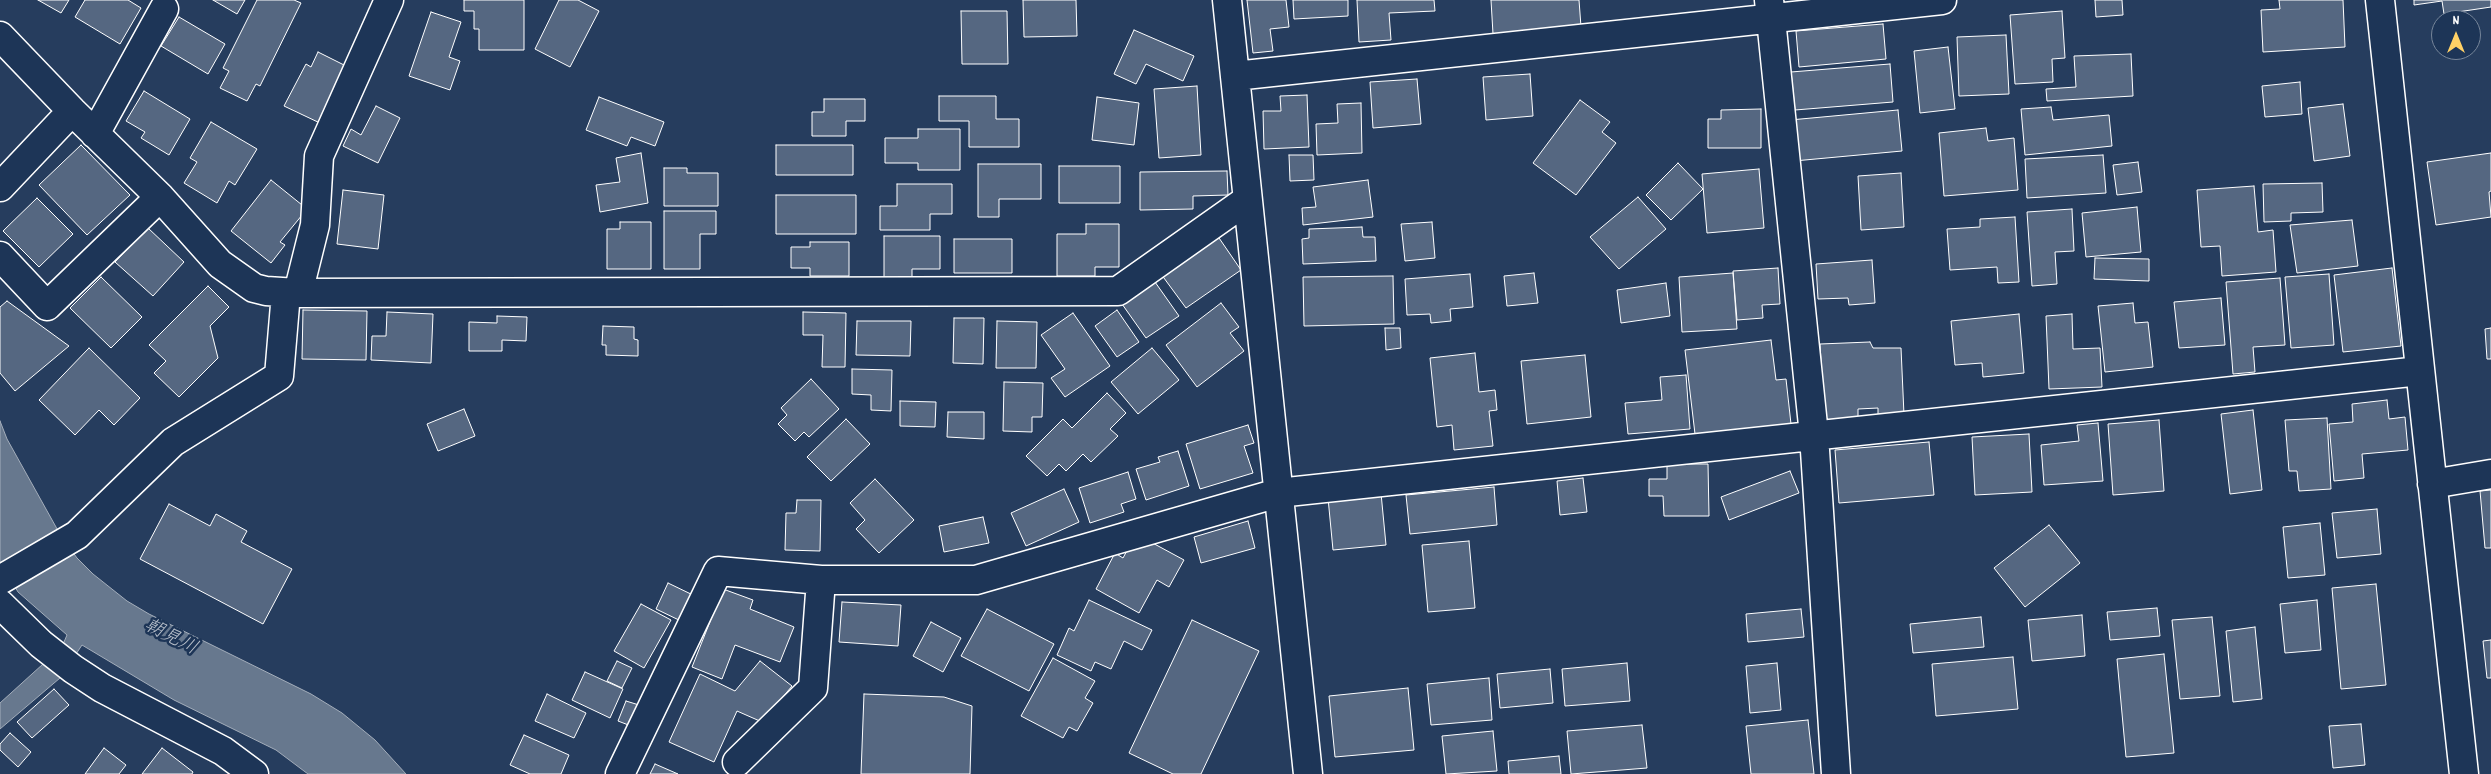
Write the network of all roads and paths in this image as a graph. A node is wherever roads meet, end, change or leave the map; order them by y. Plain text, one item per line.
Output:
1 (389, 0) edge
2 (1227, 0) edge
3 (1942, 0) edge
4 (2380, 0) edge
5 (164, 9) dead end
6 (1770, 9) edge
7 (3, 42) edge
8 (1235, 76) junction
9 (72, 111) junction
10 (95, 134) junction
11 (0, 187) edge
12 (160, 197) junction
13 (1247, 200) junction
14 (0, 256) edge
15 (292, 293) junction
16 (2420, 371) junction
17 (1814, 436) junction
18 (2491, 474) edge
19 (2432, 484) junction
20 (1278, 493) junction
21 (0, 580) edge
22 (821, 580) junction
23 (0, 604) edge
24 (737, 762) dead end
25 (254, 774) edge
26 (620, 774) edge
27 (1308, 774) edge
28 (1836, 774) edge
29 (2464, 774) edge

1 - 15 street
2 - 8 street
3 - 6 street
4 - 16 street
5 - 10 street
6 - 8 street
6 - 17 street
7 - 9 street
8 - 13 street
9 - 10 street
9 - 11 street
10 - 12 street
12 - 14 street
12 - 15 street
13 - 15 street
13 - 20 street
15 - 21 street
16 - 17 street
16 - 19 street
17 - 20 street
17 - 28 street
18 - 19 street
19 - 29 street
20 - 22 street
20 - 27 street
22 - 24 street
22 - 26 street
23 - 25 street

